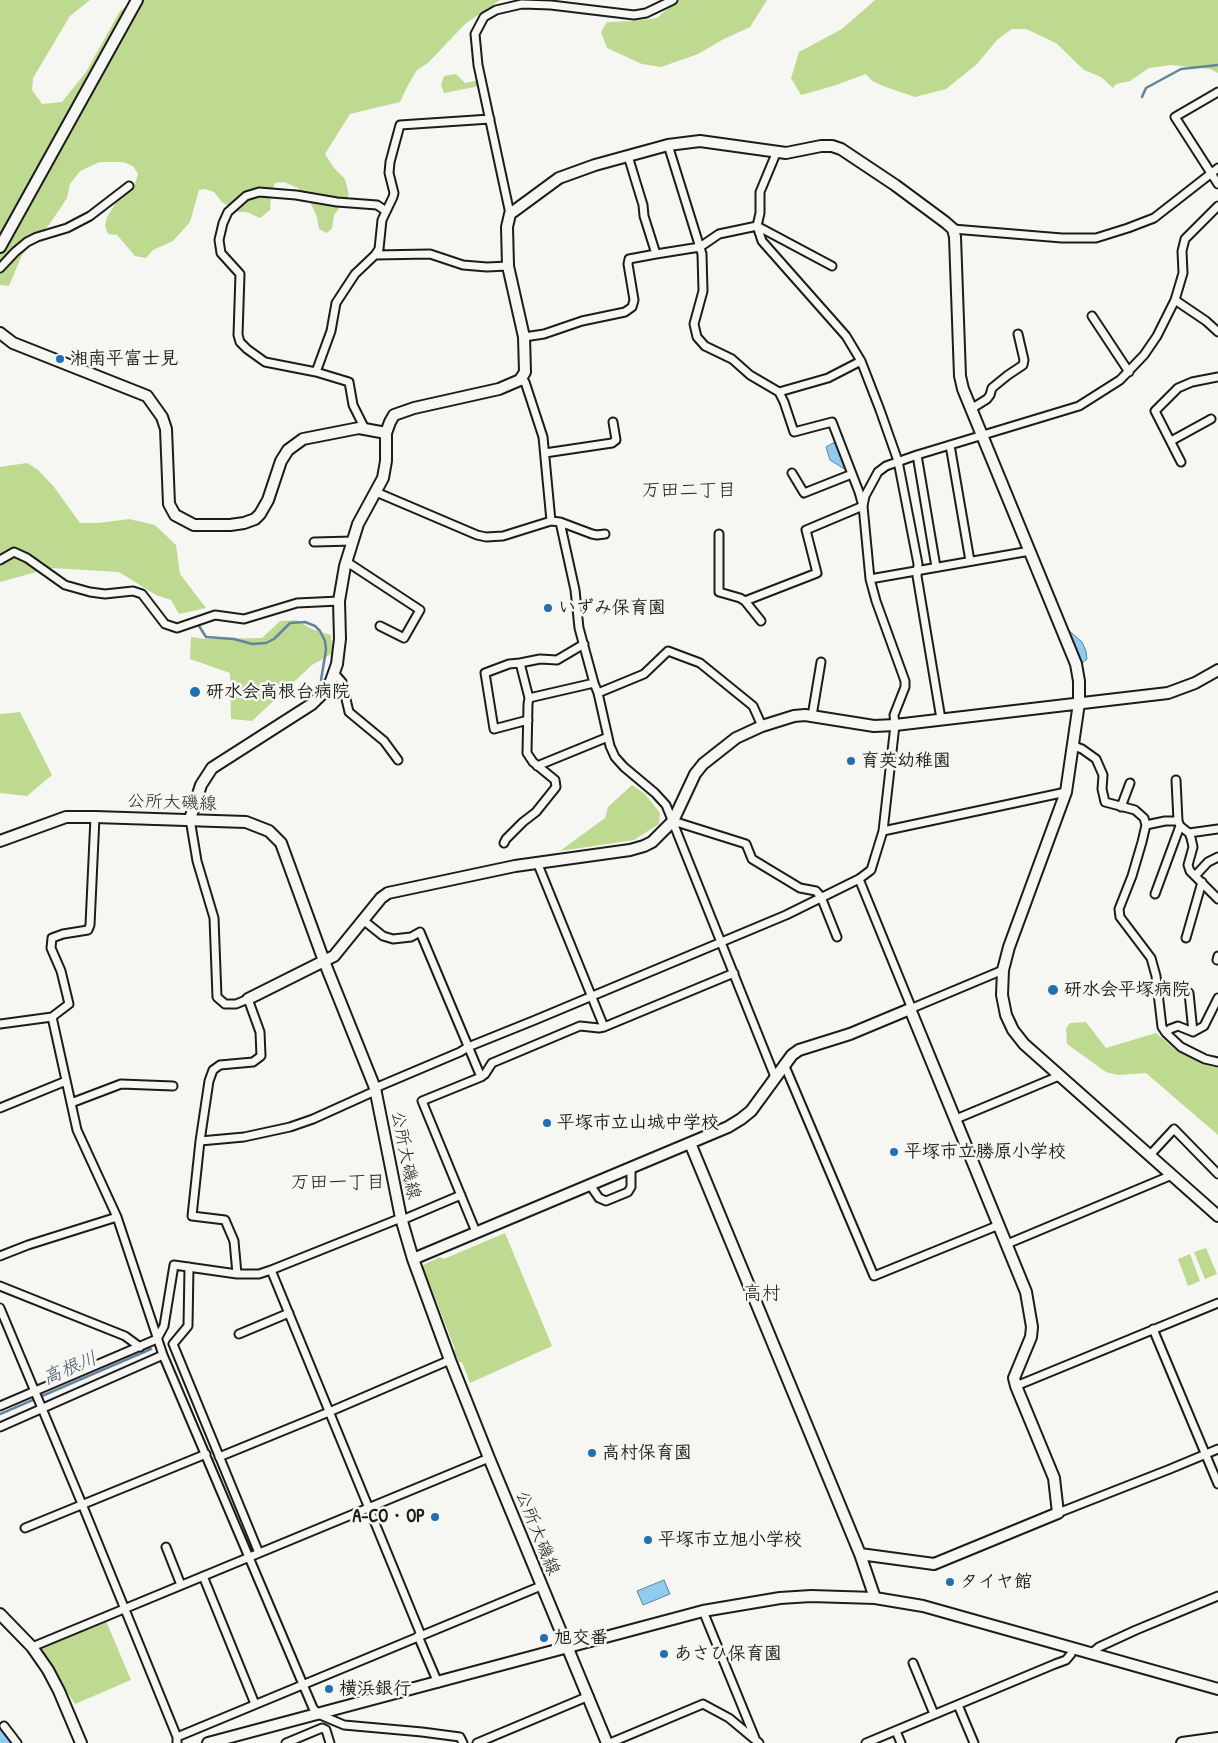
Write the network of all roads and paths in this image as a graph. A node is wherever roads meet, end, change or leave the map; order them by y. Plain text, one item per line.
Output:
1 (137, 0) edge
2 (673, 0) edge
3 (1218, 92) edge
4 (490, 119) junction
5 (668, 145) junction
6 (774, 152) junction
7 (628, 156) junction
8 (1218, 168) edge
9 (1211, 173) junction
10 (1218, 184) edge
11 (129, 186) dead end
12 (1218, 206) edge
13 (386, 211) junction
14 (510, 214) junction
15 (757, 226) junction
16 (953, 230) junction
17 (0, 247) edge
18 (700, 247) junction
19 (656, 254) junction
20 (375, 255) junction
21 (508, 266) junction
22 (832, 266) dead end
23 (0, 268) edge
24 (1175, 300) junction
25 (1092, 316) dead end
26 (1218, 332) edge
27 (0, 333) edge
28 (1018, 334) dead end
29 (524, 337) junction
30 (861, 362) junction
31 (316, 372) junction
32 (1129, 372) junction
33 (1218, 377) edge
34 (520, 380) junction
35 (779, 392) junction
36 (971, 409) junction
37 (1211, 419) dead end
38 (613, 422) dead end
39 (365, 429) junction
40 (386, 433) junction
41 (982, 436) junction
42 (1171, 442) junction
43 (950, 445) junction
44 (544, 453) junction
45 (917, 455) junction
46 (898, 461) junction
47 (1181, 462) dead end
48 (792, 473) dead end
49 (852, 474) junction
50 (376, 492) junction
51 (863, 506) junction
52 (551, 521) junction
53 (560, 522) junction
54 (605, 534) dead end
55 (719, 534) dead end
56 (353, 541) junction
57 (314, 542) dead end
58 (1030, 552) junction
59 (0, 560) edge
60 (970, 561) junction
61 (347, 562) junction
62 (936, 567) junction
63 (919, 570) junction
64 (870, 579) junction
65 (745, 601) junction
66 (339, 602) junction
67 (762, 621) dead end
68 (380, 626) dead end
69 (584, 644) junction
70 (821, 662) dead end
71 (520, 664) junction
72 (1218, 670) edge
73 (334, 673) junction
74 (594, 683) junction
75 (598, 693) junction
76 (529, 698) junction
77 (1079, 703) junction
78 (812, 716) junction
79 (941, 719) junction
80 (528, 720) junction
81 (895, 725) junction
82 (762, 726) junction
83 (608, 737) junction
84 (1074, 746) junction
85 (398, 760) dead end
86 (537, 766) junction
87 (1176, 780) dead end
88 (1130, 783) dead end
89 (1066, 792) junction
90 (1121, 807) junction
91 (95, 817) junction
92 (190, 819) junction
93 (673, 821) junction
94 (1179, 824) junction
95 (1146, 826) junction
96 (1218, 828) edge
97 (883, 831) junction
98 (1189, 834) junction
99 (0, 841) edge
100 (504, 843) dead end
101 (1218, 857) edge
102 (537, 862) junction
103 (1195, 876) junction
104 (859, 879) junction
105 (1202, 882) junction
106 (1155, 894) dead end
107 (821, 898) junction
108 (1218, 899) edge
109 (363, 920) junction
110 (837, 936) dead end
111 (1186, 938) dead end
112 (721, 941) junction
113 (1218, 956) edge
114 (1218, 960) edge
115 (324, 962) junction
116 (1003, 970) junction
117 (734, 973) junction
118 (1189, 993) dead end
119 (592, 996) junction
120 (1218, 998) edge
121 (248, 999) junction
122 (911, 1009) junction
123 (52, 1017) junction
124 (0, 1024) edge
125 (604, 1027) junction
126 (1193, 1032) junction
127 (1166, 1033) junction
128 (468, 1047) junction
129 (1218, 1062) edge
130 (784, 1064) junction
131 (1059, 1076) junction
132 (481, 1077) junction
133 (775, 1077) junction
134 (66, 1080) junction
135 (173, 1086) dead end
136 (375, 1089) junction
137 (71, 1103) junction
138 (0, 1108) edge
139 (956, 1119) junction
140 (200, 1141) junction
141 (690, 1143) junction
142 (1150, 1155) junction
143 (631, 1167) junction
144 (1218, 1174) edge
145 (1172, 1175) junction
146 (590, 1185) junction
147 (461, 1195) junction
148 (1218, 1216) edge
149 (118, 1217) junction
150 (401, 1219) junction
151 (999, 1225) junction
152 (476, 1232) junction
153 (1007, 1244) junction
154 (0, 1256) edge
155 (412, 1259) junction
156 (189, 1267) junction
157 (271, 1270) junction
158 (236, 1274) junction
159 (0, 1286) edge
160 (1218, 1303) edge
161 (0, 1308) edge
162 (289, 1313) junction
163 (1153, 1329) junction
164 (239, 1334) dead end
165 (157, 1339) junction
166 (140, 1347) junction
167 (163, 1356) junction
168 (450, 1360) junction
169 (1016, 1386) junction
170 (34, 1392) junction
171 (0, 1406) edge
172 (42, 1409) junction
173 (329, 1412) junction
174 (0, 1427) edge
175 (1218, 1449) edge
176 (206, 1454) junction
177 (1205, 1455) junction
178 (219, 1457) junction
179 (489, 1458) junction
180 (1218, 1484) edge
181 (82, 1504) junction
182 (369, 1508) junction
183 (1058, 1513) junction
184 (25, 1528) dead end
185 (166, 1547) dead end
186 (259, 1553) junction
187 (860, 1554) junction
188 (249, 1557) junction
189 (203, 1576) junction
190 (181, 1585) junction
191 (541, 1586) junction
192 (1218, 1596) edge
193 (875, 1598) junction
194 (124, 1609) junction
195 (703, 1611) junction
196 (0, 1614) edge
197 (420, 1635) junction
198 (32, 1647) junction
199 (569, 1648) junction
200 (1072, 1649) junction
201 (1092, 1653) junction
202 (913, 1663) dead end
203 (438, 1683) junction
204 (303, 1684) junction
205 (1218, 1689) edge
206 (589, 1696) junction
207 (255, 1704) junction
208 (958, 1704) junction
209 (318, 1714) junction
210 (934, 1714) junction
211 (4, 1726) dead end
212 (896, 1731) junction
213 (1218, 1738) edge
214 (177, 1740) edge
215 (229, 1740) edge
216 (758, 1742) edge
217 (18, 1743) edge
218 (81, 1743) edge
219 (208, 1743) edge
220 (286, 1743) edge
221 (330, 1743) edge
222 (462, 1743) edge
223 (477, 1743) edge
224 (609, 1743) edge
225 (866, 1743) edge
226 (901, 1743) edge
227 (974, 1743) edge
228 (1182, 1743) edge

1 - 17 street
2 - 4 street
3 - 9 street
4 - 13 street
4 - 14 street
5 - 6 street
5 - 7 street
5 - 18 street
6 - 15 street
6 - 16 street
7 - 14 street
7 - 19 street
8 - 9 street
9 - 10 street
9 - 16 street
11 - 23 street
12 - 24 street
13 - 20 street
13 - 31 street
14 - 21 street
15 - 18 street
15 - 22 street
15 - 30 street
16 - 36 street
18 - 19 street
18 - 35 street
19 - 29 street
20 - 21 street
20 - 31 street
21 - 29 street
24 - 26 street
24 - 32 street
25 - 32 street
27 - 39 street
28 - 36 street
29 - 34 street
30 - 35 street
30 - 46 street
31 - 39 street
32 - 41 street
33 - 42 street
34 - 40 street
34 - 44 street
35 - 49 street
36 - 41 street
37 - 42 street
38 - 44 street
39 - 40 street
40 - 50 street
41 - 43 street
41 - 58 street
42 - 47 street
43 - 45 street
43 - 60 street
44 - 52 street
45 - 46 street
45 - 62 street
46 - 51 street
46 - 63 street
48 - 49 street
49 - 51 street
50 - 52 street
50 - 56 street
51 - 64 street
51 - 65 street
52 - 53 street
53 - 54 street
53 - 69 street
55 - 65 street
56 - 57 street
56 - 61 street
58 - 60 street
58 - 77 street
59 - 66 street
60 - 62 street
61 - 66 street
61 - 68 street
62 - 63 street
63 - 64 street
63 - 79 street
64 - 81 street
65 - 67 street
66 - 73 street
69 - 71 street
69 - 74 street
70 - 78 street
71 - 76 street
71 - 80 street
72 - 77 street
73 - 85 street
73 - 92 street
74 - 75 street
74 - 76 street
75 - 82 street
75 - 83 street
76 - 80 street
77 - 79 street
77 - 84 street
78 - 81 street
78 - 82 street
79 - 81 street
80 - 86 street
81 - 97 street
82 - 93 street
83 - 86 street
83 - 93 street
84 - 89 street
84 - 90 street
86 - 100 street
87 - 94 street
88 - 90 street
89 - 97 street
89 - 116 street
90 - 95 street
91 - 92 street, 公所大磯線
91 - 99 street, 公所大磯線
91 - 123 street
92 - 115 street, 公所大磯線
92 - 121 street
93 - 102 street
93 - 107 street
93 - 112 street
94 - 95 street
94 - 98 street
94 - 106 street
95 - 127 street
96 - 98 street
97 - 104 street
98 - 103 street
101 - 103 street
102 - 109 street
102 - 119 street
103 - 105 street
104 - 107 street
104 - 122 street
105 - 108 street
105 - 111 street
107 - 110 street
107 - 112 street
109 - 115 street
109 - 128 street
112 - 117 street
112 - 119 street
113 - 114 street
115 - 121 street
115 - 136 street, 公所大磯線
116 - 122 street
116 - 131 street
117 - 125 street
117 - 133 street
118 - 126 street
119 - 125 street
119 - 128 street
120 - 126 street
121 - 140 street
122 - 130 street
122 - 139 street
123 - 124 street
123 - 134 street
125 - 132 street
126 - 127 street
127 - 129 street
128 - 132 street
128 - 136 street
130 - 133 street
130 - 151 street
131 - 139 street
131 - 142 street
132 - 147 street
133 - 141 street
134 - 137 street
134 - 138 street
135 - 137 street
136 - 140 street
136 - 150 street, 公所大磯線
137 - 149 street
139 - 151 street
140 - 158 street
141 - 143 street
141 - 187 street
142 - 144 street
142 - 145 street
143 - 146 street
143 - 146 street
145 - 148 street
145 - 153 street
146 - 152 street
147 - 150 street
147 - 152 street
149 - 154 street
149 - 165 street
150 - 155 street, 公所大磯線
150 - 157 street
151 - 153 street
152 - 155 street
153 - 169 street
155 - 168 street, 公所大磯線
156 - 158 street
156 - 165 street
156 - 178 street
157 - 158 street
157 - 162 street
159 - 166 street
160 - 163 street
161 - 170 street
162 - 164 street
162 - 173 street
163 - 169 street
163 - 177 street
165 - 166 street
165 - 167 street
166 - 170 street
167 - 172 street
167 - 176 street
168 - 173 street
168 - 179 street, 公所大磯線
169 - 183 street
170 - 171 street
170 - 172 street
172 - 174 street
172 - 181 street
173 - 178 street
173 - 182 street
175 - 177 street
176 - 181 street
176 - 188 street
177 - 180 street
177 - 183 street
178 - 186 street
179 - 182 street
179 - 191 street, 公所大磯線
181 - 184 street
181 - 194 street
182 - 186 street
182 - 197 street
183 - 187 street
185 - 190 street
186 - 188 street
187 - 193 street
188 - 189 street
188 - 204 street
189 - 190 street
189 - 207 street
190 - 194 street
191 - 197 street
191 - 199 street, 公所大磯線
192 - 201 street
193 - 195 street
193 - 200 street
194 - 198 street
194 - 214 street
195 - 199 street
195 - 216 street
196 - 198 street
197 - 203 street
197 - 204 street
198 - 218 street
199 - 203 street
199 - 206 street, 公所大磯線
200 - 201 street
200 - 208 street
201 - 205 street
202 - 210 street
203 - 209 street
204 - 207 street
204 - 209 street
206 - 223 street
206 - 224 street, 公所大磯線
207 - 214 street
208 - 210 street
208 - 227 street
209 - 215 street
209 - 222 street
210 - 212 street
211 - 217 street
212 - 225 street
212 - 226 street
213 - 228 street
215 - 219 street
216 - 224 street
220 - 221 street

